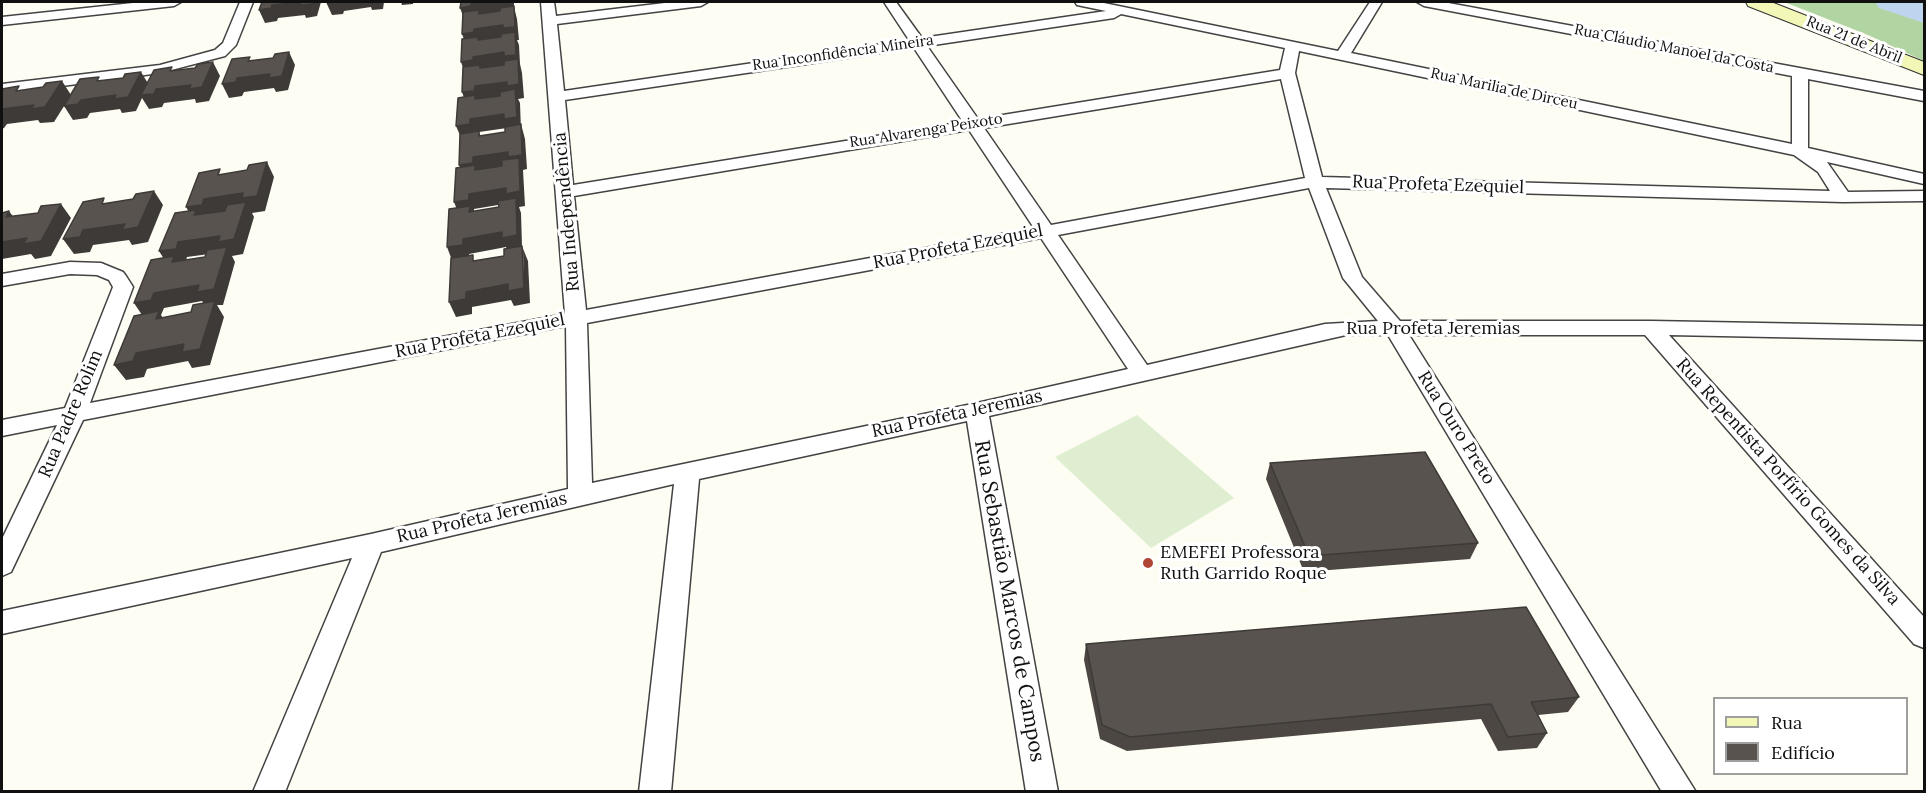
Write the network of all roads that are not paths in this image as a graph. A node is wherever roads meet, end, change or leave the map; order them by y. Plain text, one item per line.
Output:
1 (174, 2) edge
2 (246, 2) edge
3 (548, 2) edge
4 (701, 2) edge
5 (890, 2) edge
6 (1082, 2) edge
7 (1376, 2) edge
8 (1424, 2) edge
9 (1755, 2) edge
10 (1129, 12) junction
11 (2, 21) edge
12 (550, 21) junction
13 (917, 42) junction
14 (1293, 45) junction
15 (1343, 55) junction
16 (1923, 69) edge
17 (1800, 72) junction
18 (1287, 73) junction
19 (2, 89) edge
20 (558, 96) junction
21 (1924, 96) edge
22 (975, 123) junction
23 (1800, 151) junction
24 (1924, 179) edge
25 (1316, 182) junction
26 (565, 192) junction
27 (1924, 196) edge
28 (1843, 197) junction
29 (1044, 231) junction
30 (2, 280) edge
31 (576, 318) junction
32 (1651, 328) junction
33 (1395, 329) junction
34 (1920, 337) edge
35 (1142, 373) junction
36 (977, 411) junction
37 (74, 415) junction
38 (2, 428) edge
39 (687, 473) junction
40 (580, 495) junction
41 (371, 544) junction
42 (2, 565) edge
43 (2, 622) edge
44 (1924, 636) edge
45 (269, 792) edge
46 (655, 792) edge
47 (1042, 792) edge
48 (1680, 792) edge

1 - 11 street
2 - 19 street
3 - 12 street, Rua Independência
4 - 12 street
5 - 13 street
6 - 10 street, Rua Marilia de Dirceu
7 - 15 street
8 - 17 street, Rua Cláudio Manoel da Costa
9 - 16 street, Rua 21 de Abril
10 - 13 street, Rua Inconfidência Mineira
10 - 14 street, Rua Marilia de Dirceu
12 - 20 street, Rua Independência
13 - 20 street, Rua Inconfidência Mineira
13 - 22 street
14 - 15 street, Rua Marilia de Dirceu
14 - 18 street, Rua Ouro Preto
15 - 23 street, Rua Marilia de Dirceu
17 - 21 street, Rua Cláudio Manoel da Costa
17 - 23 street
18 - 22 street, Rua Alvarenga Peixoto
18 - 25 street, Rua Ouro Preto
20 - 26 street, Rua Independência
22 - 26 street, Rua Alvarenga Peixoto
22 - 29 street
23 - 24 street, Rua Marilia de Dirceu
23 - 28 street
25 - 28 street, Rua Profeta Ezequiel
25 - 29 street, Rua Profeta Ezequiel
25 - 33 street, Rua Ouro Preto
26 - 31 street, Rua Independência
27 - 28 street, Rua Profeta Ezequiel
29 - 31 street, Rua Profeta Ezequiel
29 - 35 street
30 - 37 street, Rua Padre Rolim
31 - 37 street, Rua Profeta Ezequiel
31 - 40 street, Rua Independência
32 - 33 street, Rua Profeta Jeremias
32 - 34 street, Rua Profeta Jeremias
32 - 44 street, Rua Repentista Porfírio Gomes da Silva
33 - 35 street, Rua Profeta Jeremias
33 - 48 street, Rua Ouro Preto
35 - 36 street, Rua Profeta Jeremias
36 - 39 street, Rua Profeta Jeremias
36 - 47 street, Rua Sebastião Marcos de Campos
37 - 38 street, Rua Profeta Ezequiel
37 - 42 street, Rua Padre Rolim
39 - 40 street, Rua Profeta Jeremias
39 - 46 street
40 - 41 street, Rua Profeta Jeremias
41 - 43 street, Rua Profeta Jeremias
41 - 45 street

